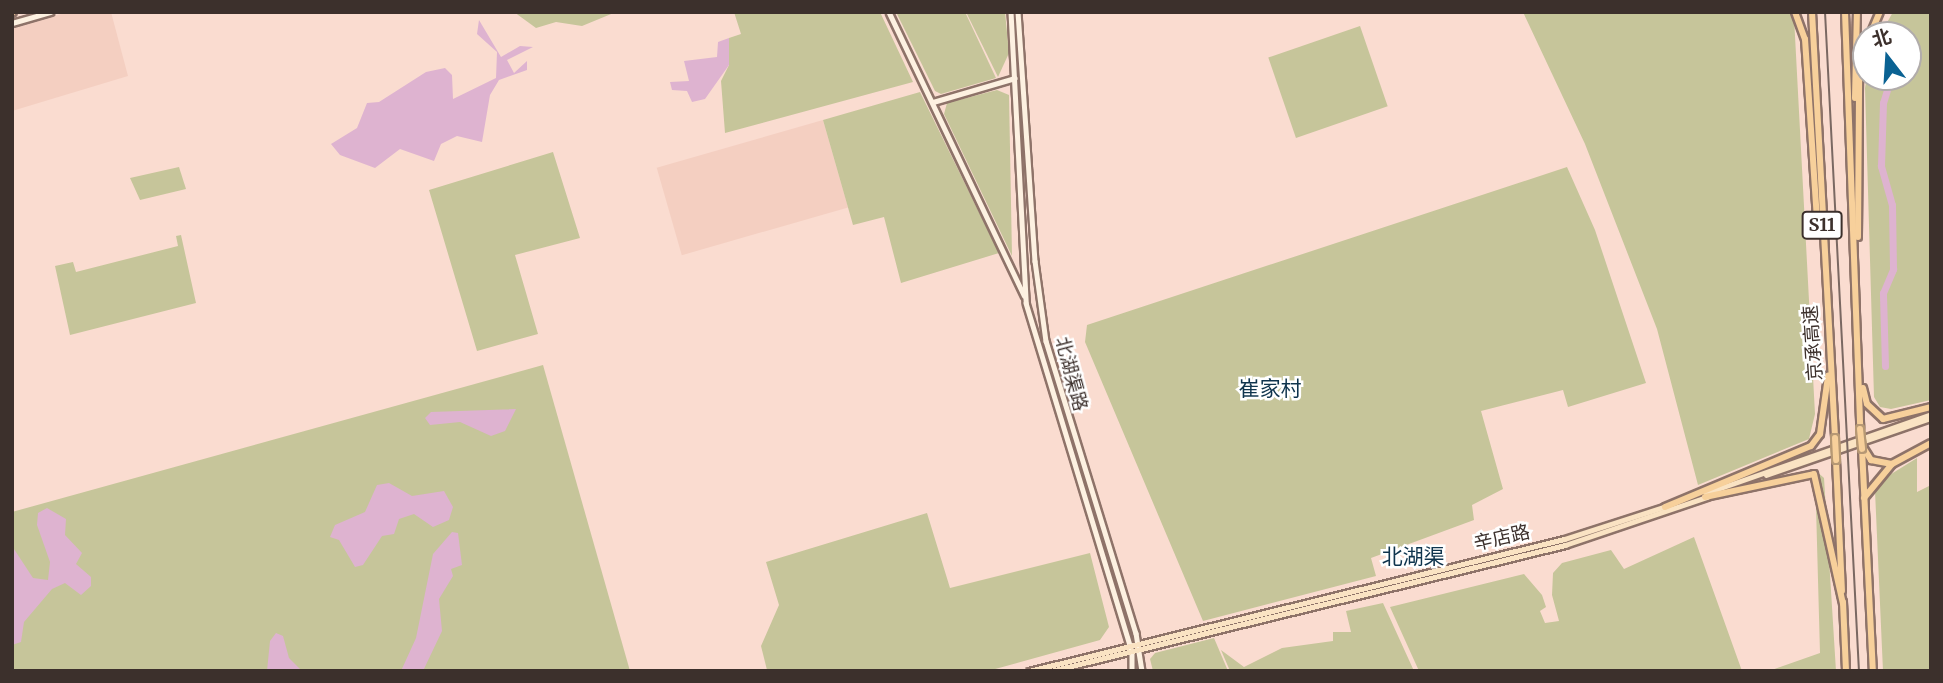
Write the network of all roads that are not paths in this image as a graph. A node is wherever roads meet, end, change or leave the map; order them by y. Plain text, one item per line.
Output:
1 (50, 12) edge
2 (889, 12) edge
3 (1011, 12) edge
4 (1018, 12) edge
5 (1795, 12) edge
6 (1812, 12) edge
7 (1845, 12) edge
8 (1857, 12) edge
9 (12, 23) edge
10 (1015, 78) junction
11 (1862, 91) edge
12 (933, 102) junction
13 (1858, 127) junction
14 (1856, 271) junction
15 (1824, 285) junction
16 (1026, 303) junction
17 (1830, 364) junction
18 (1860, 372) junction
19 (1931, 407) edge
20 (1931, 416) edge
21 (1931, 443) edge
22 (1861, 446) junction
23 (1892, 464) junction
24 (1709, 498) junction
25 (1864, 498) junction
26 (1665, 507) junction
27 (1479, 563) junction
28 (1843, 604) junction
29 (1138, 642) junction
30 (1134, 648) junction
31 (1029, 671) edge
32 (1051, 671) edge
33 (1132, 671) edge
34 (1142, 671) edge
35 (1846, 671) edge
36 (1873, 671) edge

1 - 9 main road
2 - 12 main road
3 - 10 main road, 北湖渠路
4 - 29 main road, 北湖渠路
5 - 15 highway
6 - 15 highway, 京承高速 / S11
7 - 14 highway, S11
8 - 13 highway
10 - 12 main road
10 - 16 main road, 北湖渠路
11 - 13 highway
12 - 16 main road
13 - 14 highway
14 - 18 highway, S11
15 - 17 highway, 京承高速 / S11
16 - 30 main road, 北湖渠路
17 - 26 highway
17 - 28 highway, 京承高速 / S11, bridge
18 - 19 highway
18 - 22 highway, S11, bridge
20 - 24 main road, 辛店路
20 - 26 main road, 辛店路
21 - 23 highway
22 - 23 highway
22 - 25 highway, S11
23 - 25 highway
24 - 27 main road, 辛店路
24 - 28 highway
25 - 36 highway, S11
26 - 27 main road, 辛店路
27 - 29 main road, 辛店路
27 - 30 main road, 辛店路
28 - 35 highway, 京承高速 / S11
29 - 30 main road, 辛店路
30 - 31 main road, 辛店路
30 - 32 main road, 辛店路
30 - 33 main road, 北湖渠路
30 - 34 main road, 北湖渠路

